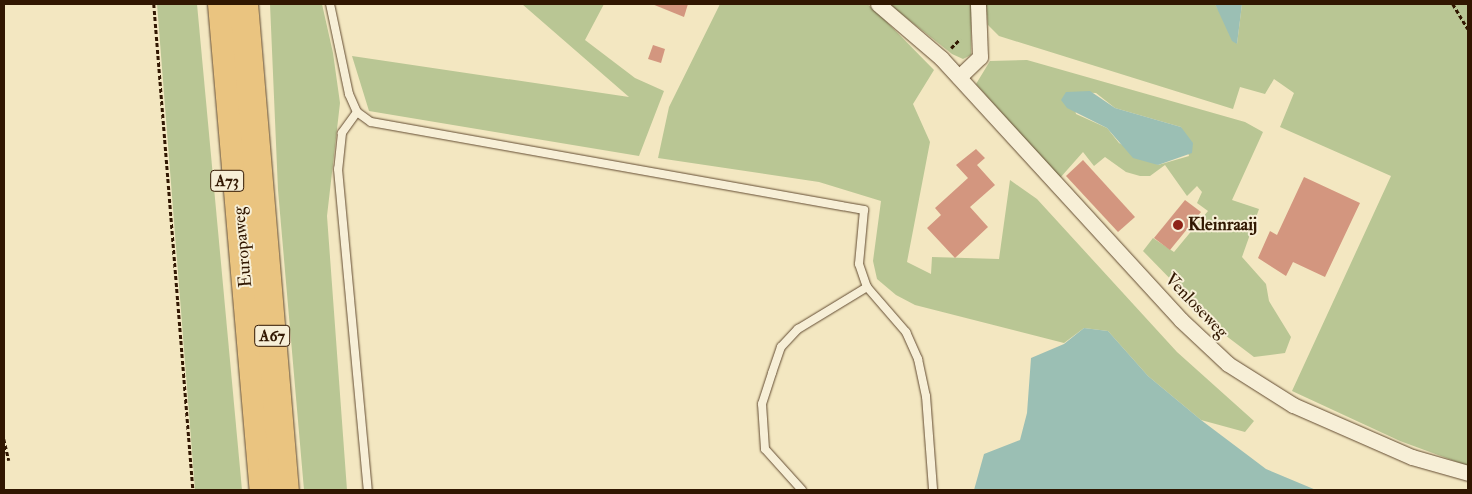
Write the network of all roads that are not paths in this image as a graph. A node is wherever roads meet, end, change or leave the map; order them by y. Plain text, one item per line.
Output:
1 (212, 4) edge
2 (222, 4) edge
3 (244, 4) edge
4 (330, 4) edge
5 (878, 4) edge
6 (978, 4) edge
7 (959, 77) junction
8 (357, 112) junction
9 (867, 287) junction
10 (252, 355) junction
11 (1468, 474) edge
12 (264, 490) edge
13 (285, 490) edge
14 (368, 490) edge
15 (802, 490) edge
16 (933, 490) edge

1 - 10 highway, A73
2 - 10 highway, Europaweg / A67
3 - 13 highway, Europaweg / A67
4 - 8 lane
5 - 7 street, Venloseweg
6 - 7 street
7 - 11 street, Venloseweg
8 - 9 lane
8 - 14 lane
9 - 15 lane
9 - 16 lane
10 - 12 highway, Europaweg / A67

